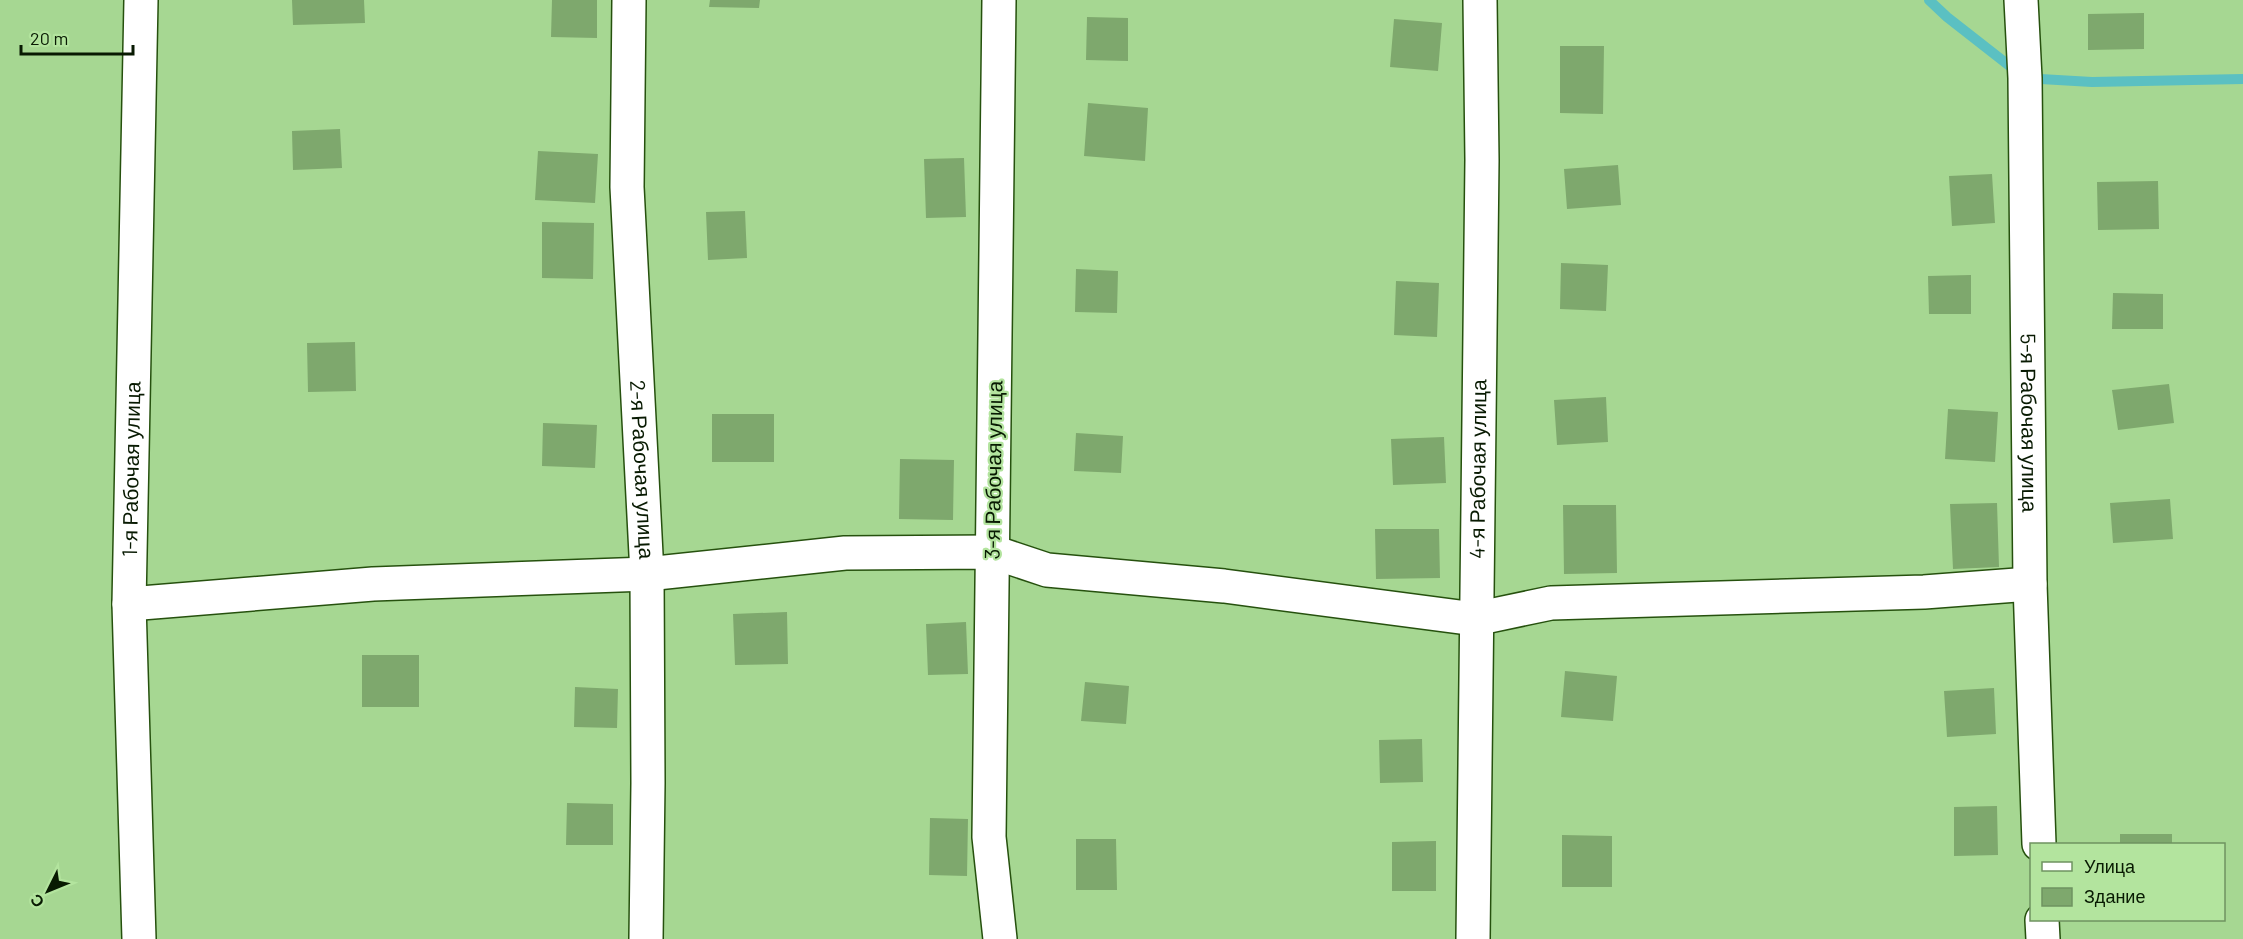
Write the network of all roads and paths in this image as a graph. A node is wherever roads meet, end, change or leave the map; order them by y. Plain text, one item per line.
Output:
1 (141, 0) edge
2 (629, 0) edge
3 (999, 0) edge
4 (1480, 0) edge
5 (2021, 0) edge
6 (993, 552) junction
7 (646, 574) junction
8 (2030, 584) junction
9 (129, 604) junction
10 (1475, 619) junction
11 (2039, 843) edge
12 (2042, 921) edge
13 (139, 939) edge
14 (646, 939) edge
15 (1000, 939) edge
16 (1473, 939) edge
17 (2043, 939) edge

1 - 9 street, 1-я Рабочая улица
2 - 7 street, 2-я Рабочая улица
3 - 6 street, 3-я Рабочая улица
4 - 10 street, 4-я Рабочая улица
5 - 8 street, 5-я Рабочая улица
6 - 7 street
6 - 10 street
6 - 15 street, 3-я Рабочая улица
7 - 9 street
7 - 14 street, 2-я Рабочая улица
8 - 10 street
8 - 11 street, 5-я Рабочая улица
9 - 13 street, 1-я Рабочая улица
10 - 16 street, 4-я Рабочая улица
12 - 17 street

